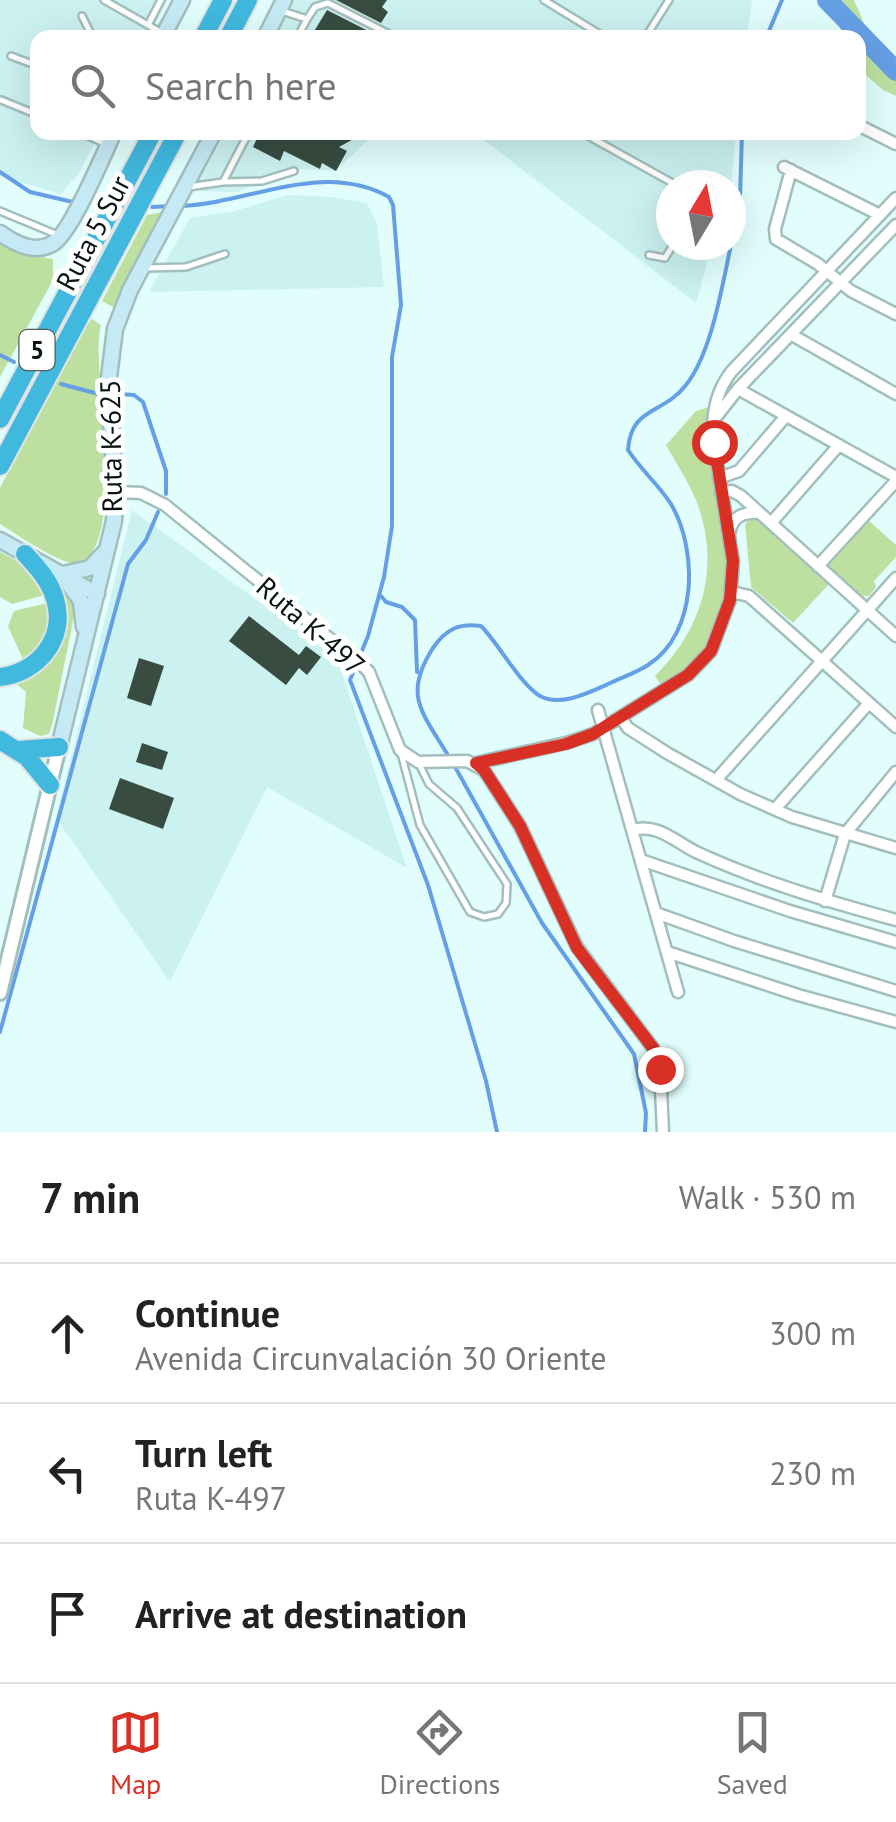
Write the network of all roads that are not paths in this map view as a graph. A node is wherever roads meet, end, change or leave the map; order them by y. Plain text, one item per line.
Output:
1 (104, 0) edge
2 (161, 0) edge
3 (182, 0) edge
4 (223, 0) edge
5 (248, 0) edge
6 (544, 0) edge
7 (669, 0) edge
8 (282, 5) edge
9 (82, 16) dead end
10 (306, 19) junction
11 (148, 25) junction
12 (89, 30) edge
13 (155, 30) edge
14 (166, 30) edge
15 (207, 30) edge
16 (232, 30) edge
17 (268, 30) edge
18 (301, 30) edge
19 (381, 30) edge
20 (593, 30) edge
21 (650, 30) edge
22 (11, 56) dead end
23 (30, 63) edge
24 (1, 100) edge
25 (30, 112) edge
26 (866, 129) edge
27 (111, 140) edge
28 (148, 140) edge
29 (174, 140) edge
30 (210, 140) edge
31 (245, 140) edge
32 (595, 140) edge
33 (896, 144) edge
34 (294, 172) dead end
35 (656, 174) edge
36 (223, 182) junction
37 (182, 193) junction
38 (896, 198) edge
39 (0, 211) edge
40 (880, 216) junction
41 (894, 232) edge
42 (0, 233) edge
43 (61, 236) junction
44 (225, 254) dead end
45 (650, 255) dead end
46 (656, 256) edge
47 (143, 268) junction
48 (828, 272) junction
49 (840, 284) junction
50 (896, 314) edge
51 (792, 336) junction
52 (738, 389) junction
53 (896, 394) edge
54 (786, 416) junction
55 (0, 419) edge
56 (712, 424) junction
57 (839, 445) junction
58 (0, 466) edge
59 (719, 478) junction
60 (896, 479) edge
61 (116, 492) junction
62 (721, 492) junction
63 (761, 514) junction
64 (771, 523) junction
65 (729, 535) junction
66 (0, 540) edge
67 (107, 548) junction
68 (25, 554) junction
69 (818, 566) junction
70 (61, 574) junction
71 (896, 578) edge
72 (732, 592) junction
73 (97, 594) junction
74 (867, 610) junction
75 (896, 636) edge
76 (85, 641) junction
77 (822, 661) junction
78 (0, 677) edge
79 (869, 703) junction
80 (598, 710) dead end
81 (620, 718) junction
82 (603, 728) junction
83 (896, 728) edge
84 (0, 740) edge
85 (59, 747) junction
86 (18, 750) junction
87 (400, 750) junction
88 (422, 762) junction
89 (472, 762) junction
90 (896, 772) edge
91 (716, 780) junction
92 (50, 784) junction
93 (775, 809) junction
94 (632, 830) junction
95 (845, 834) junction
96 (896, 848) edge
97 (641, 860) junction
98 (825, 900) junction
99 (656, 912) junction
100 (896, 920) edge
101 (896, 942) edge
102 (667, 952) junction
103 (896, 990) edge
104 (678, 992) dead end
105 (0, 993) edge
106 (896, 1022) edge
107 (662, 1132) edge

1 - 11 lane
2 - 11 lane
3 - 14 main road
4 - 15 highway
5 - 16 highway
6 - 20 lane
7 - 21 lane
8 - 10 lane
8 - 17 main road
9 - 12 lane
10 - 18 lane
10 - 19 lane
11 - 13 lane
22 - 23 lane
24 - 25 lane
26 - 33 street
27 - 43 main road
28 - 55 highway, Ruta 5 Sur / 5
29 - 58 highway, Ruta 5 Sur / 5
30 - 37 main road, Ruta K-625
31 - 36 lane
32 - 35 lane
34 - 36 lane
36 - 37 lane
37 - 47 main road, Ruta K-625
38 - 40 street
39 - 43 lane
40 - 48 street
40 - 48 street
41 - 49 street
42 - 43 main road
44 - 47 lane
45 - 46 lane
47 - 61 main road, Ruta K-625
48 - 49 street
48 - 56 street
49 - 50 street
49 - 51 street
51 - 52 street
51 - 53 street
52 - 54 street
52 - 56 street
54 - 57 street
54 - 59 street
56 - 59 street
57 - 60 street
57 - 64 street
59 - 62 street
60 - 69 street
61 - 67 main road, Ruta K-625
61 - 87 street, Ruta K-497
62 - 63 street
62 - 65 street
63 - 64 street
63 - 65 street
64 - 69 street
65 - 72 street
66 - 68 main road
67 - 70 main road
67 - 73 main road, Ruta K-625
68 - 70 main road
68 - 78 highway
69 - 74 street
70 - 73 main road
70 - 76 main road
71 - 74 street
72 - 77 street
72 - 81 street
73 - 76 main road, Ruta K-625
74 - 75 street
74 - 77 street
76 - 85 main road, Ruta K-625
77 - 79 street
77 - 91 street
79 - 83 street
79 - 93 street
80 - 82 street
81 - 82 street
81 - 91 street
82 - 89 street
82 - 94 street
84 - 86 highway
85 - 86 highway
85 - 92 street, Ruta K-625
86 - 92 highway
87 - 88 street
87 - 88 lane
88 - 89 street
89 - 107 street
90 - 95 street
91 - 93 street
92 - 105 street, Ruta K-625
93 - 95 street
94 - 97 street
94 - 98 street
95 - 96 street
95 - 98 street
97 - 99 street
97 - 101 street
98 - 100 street
99 - 102 street
99 - 103 street
102 - 104 street
102 - 106 street

